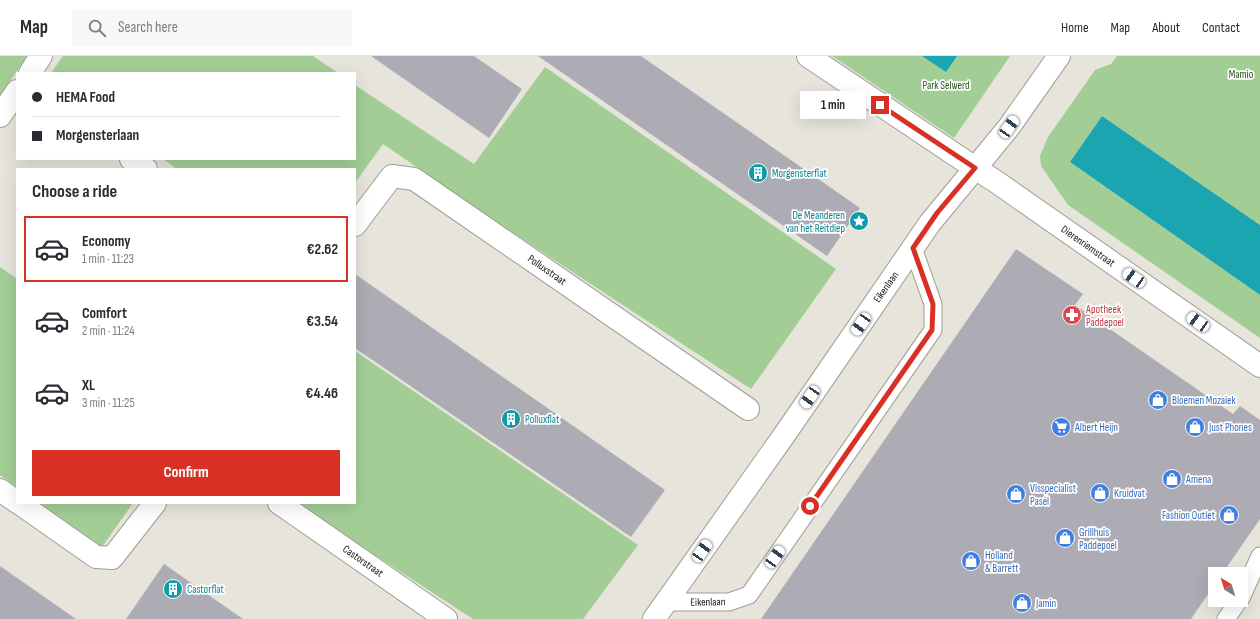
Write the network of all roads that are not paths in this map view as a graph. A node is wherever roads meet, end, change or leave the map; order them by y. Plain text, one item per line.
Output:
1 (42, 56) edge
2 (808, 56) edge
3 (1059, 56) edge
4 (31, 72) edge
5 (16, 92) edge
6 (0, 116) edge
7 (132, 160) edge
8 (144, 168) edge
9 (975, 168) junction
10 (356, 224) edge
11 (913, 248) junction
12 (1260, 366) edge
13 (748, 409) dead end
14 (0, 490) edge
15 (16, 501) edge
16 (21, 504) edge
17 (154, 504) edge
18 (280, 504) edge
19 (1260, 556) edge
20 (1260, 579) edge
21 (1248, 582) edge
22 (1248, 590) edge
23 (1234, 607) edge
24 (660, 610) edge
25 (446, 619) edge
26 (1226, 619) edge

1 - 4 street
2 - 9 street, Dierenriemstraat
3 - 9 street, Eikenlaan
5 - 6 street
7 - 8 street
9 - 11 street, Eikenlaan
9 - 12 street, Dierenriemstraat
10 - 13 street, Polluxstraat
11 - 24 street, Eikenlaan
11 - 24 lane, Eikenlaan
14 - 15 street
16 - 17 street
18 - 25 street, Castorstraat
19 - 21 lane
20 - 22 lane
23 - 26 lane

